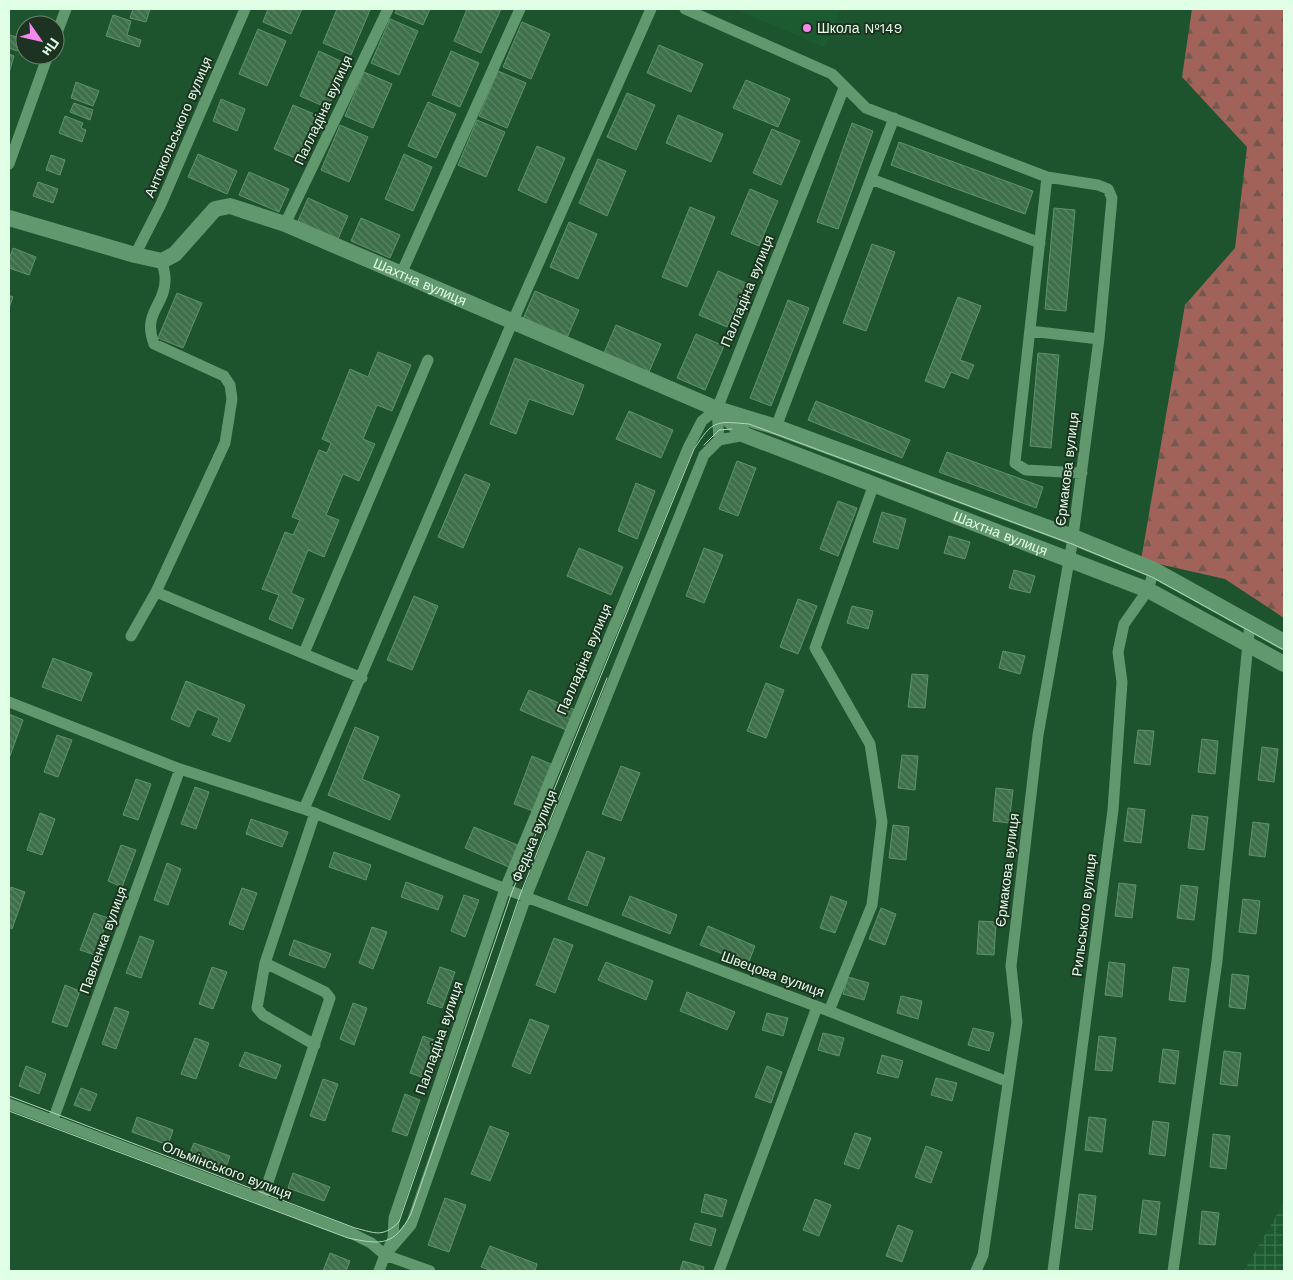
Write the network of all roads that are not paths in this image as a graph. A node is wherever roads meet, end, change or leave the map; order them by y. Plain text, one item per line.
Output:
1 (245, 9) edge
2 (388, 9) edge
3 (520, 9) edge
4 (651, 9) edge
5 (685, 9) edge
6 (44, 65) edge
7 (844, 88) junction
8 (894, 118) junction
9 (9, 164) edge
10 (1047, 178) junction
11 (871, 179) junction
12 (9, 218) edge
13 (285, 224) junction
14 (1040, 243) junction
15 (135, 255) junction
16 (162, 261) junction
17 (400, 274) junction
18 (512, 323) junction
19 (1030, 331) junction
20 (1099, 338) junction
21 (428, 360) dead end
22 (717, 409) junction
23 (776, 428) junction
24 (745, 434) junction
25 (719, 440) junction
26 (1082, 472) junction
27 (874, 484) junction
28 (1073, 537) junction
29 (1070, 559) junction
30 (1154, 570) junction
31 (1148, 590) junction
32 (156, 592) junction
33 (1250, 623) junction
34 (131, 636) dead end
35 (1284, 642) edge
36 (1248, 644) junction
37 (304, 653) junction
38 (1284, 664) edge
39 (362, 678) junction
40 (9, 702) edge
41 (180, 769) junction
42 (309, 811) junction
43 (505, 889) junction
44 (526, 897) junction
45 (265, 963) junction
46 (817, 1007) junction
47 (829, 1010) junction
48 (315, 1045) junction
49 (1008, 1082) junction
50 (9, 1104) edge
51 (53, 1120) junction
52 (262, 1200) junction
53 (385, 1255) junction
54 (379, 1271) edge
55 (430, 1271) edge
56 (719, 1271) edge
57 (976, 1271) edge
58 (1052, 1271) edge
59 (1173, 1271) edge

1 - 15 street, Антокольського вулиця
2 - 13 street, Палладіна вулиця
3 - 17 street
4 - 18 street
5 - 7 street, Єрмакова вулиця
6 - 9 street
7 - 8 street, Єрмакова вулиця
7 - 22 street, Палладіна вулиця
8 - 10 street, Єрмакова вулиця
8 - 11 street
10 - 14 street
10 - 20 street, Єрмакова вулиця
11 - 14 street
11 - 23 street
12 - 15 main road
13 - 16 main road, Шахтна вулиця
13 - 17 main road, Шахтна вулиця
14 - 19 street
15 - 16 main road
16 - 32 street
17 - 18 main road, Шахтна вулиця
18 - 22 main road, Шахтна вулиця
18 - 39 street
19 - 20 street
19 - 26 street
20 - 26 street, Єрмакова вулиця
21 - 37 street
22 - 23 main road, Шахтна вулиця
22 - 24 main road, Шахтна вулиця
22 - 25 street
22 - 43 street, Палладіна вулиця
23 - 28 main road, Шахтна вулиця
24 - 25 street
24 - 27 main road, Шахтна вулиця
25 - 44 street, Федька вулиця
26 - 28 street, Єрмакова вулиця
27 - 29 main road, Шахтна вулиця
27 - 47 street
28 - 29 street, Єрмакова вулиця
28 - 30 main road, Шахтна вулиця
29 - 31 main road, Шахтна вулиця
29 - 49 street, Єрмакова вулиця
30 - 31 street, Рильського вулиця
30 - 33 main road, Шахтна вулиця
31 - 36 main road, Шахтна вулиця
31 - 58 street, Рильського вулиця
32 - 34 street
32 - 37 street
33 - 35 main road, Шахтна вулиця
33 - 36 street
36 - 38 main road, Шахтна вулиця
36 - 59 street
37 - 39 street
39 - 42 street
40 - 41 street
41 - 42 street
41 - 51 street, Павленка вулиця
42 - 43 street
42 - 45 street
43 - 44 street
43 - 53 street, Палладіна вулиця
44 - 46 street, Швецова вулиця
44 - 53 street, Федька вулиця
45 - 48 street
45 - 48 street
46 - 47 street, Швецова вулиця
46 - 56 street
47 - 49 street, Швецова вулиця
48 - 52 street
49 - 57 street, Єрмакова вулиця
50 - 51 street, Ольмінського вулиця
51 - 52 street, Ольмінського вулиця
52 - 53 street, Ольмінського вулиця
53 - 54 street, Федька вулиця
53 - 55 street, Ольмінського вулиця

